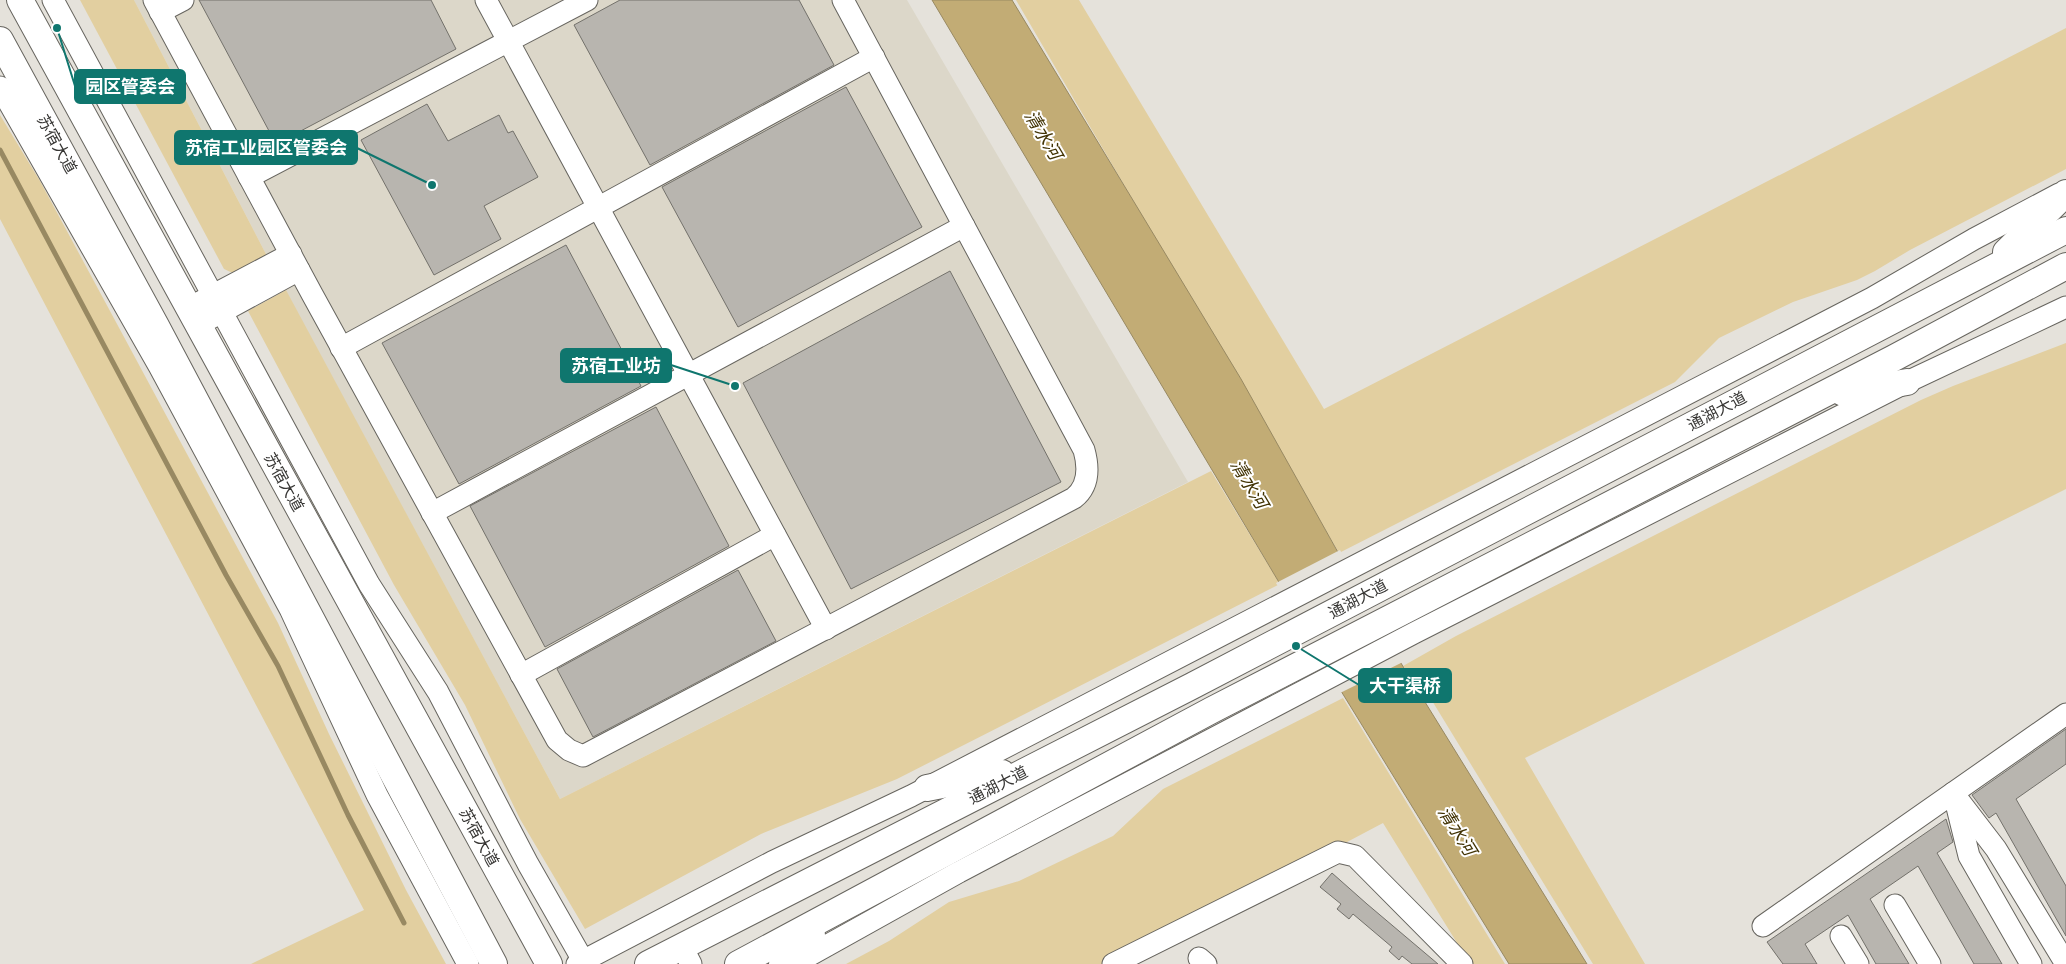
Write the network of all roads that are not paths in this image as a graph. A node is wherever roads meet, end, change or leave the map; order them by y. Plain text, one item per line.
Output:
1 (20, 0) edge
2 (52, 0) edge
3 (182, 0) edge
4 (486, 0) edge
5 (587, 0) edge
6 (843, 0) edge
7 (157, 6) edge
8 (0, 40) edge
9 (508, 41) junction
10 (874, 57) junction
11 (0, 87) edge
12 (249, 177) junction
13 (2066, 191) edge
14 (598, 207) junction
15 (964, 226) junction
16 (2066, 230) edge
17 (295, 262) junction
18 (2066, 266) edge
19 (1986, 272) junction
20 (217, 304) junction
21 (2066, 307) edge
22 (194, 317) junction
23 (341, 348) junction
24 (688, 374) junction
25 (1907, 382) junction
26 (1818, 397) junction
27 (432, 513) junction
28 (775, 536) junction
29 (1408, 623) junction
30 (826, 629) junction
31 (521, 675) junction
32 (2066, 714) edge
33 (1034, 766) junction
34 (927, 788) junction
35 (1953, 793) junction
36 (1896, 905) dead end
37 (834, 914) junction
38 (1764, 926) dead end
39 (1841, 936) dead end
40 (686, 956) edge
41 (582, 963) edge
42 (468, 964) edge
43 (494, 964) edge
44 (549, 964) edge
45 (648, 964) edge
46 (738, 964) edge
47 (782, 964) edge
48 (794, 964) edge
49 (1113, 964) edge
50 (1462, 964) edge
51 (1858, 964) edge
52 (1930, 964) edge
53 (2031, 964) edge
54 (2066, 964) edge

1 - 22 main road, 苏宿大道
2 - 20 street
3 - 7 street
4 - 9 street
5 - 9 street
6 - 10 street
7 - 12 street
8 - 43 main road, 苏宿大道
9 - 12 street
9 - 14 street
10 - 14 street
10 - 15 street
11 - 42 street
12 - 17 street
13 - 19 main road
13 - 34 street
14 - 23 street
14 - 24 street
15 - 24 street
15 - 30 street
16 - 19 main road, 通湖大道
17 - 20 street
17 - 23 street
18 - 26 main road, 通湖大道
19 - 33 main road, 通湖大道
20 - 22 street
20 - 41 street
21 - 25 street
22 - 44 main road, 苏宿大道
23 - 27 street
24 - 27 street
24 - 28 street
25 - 26 main road
25 - 29 street
26 - 29 main road, 通湖大道
27 - 31 street
28 - 30 street
28 - 31 street
29 - 37 main road, 通湖大道
29 - 48 street
30 - 31 street
32 - 35 street
33 - 34 main road
33 - 40 main road, 通湖大道
34 - 41 street
35 - 38 street
35 - 53 street
35 - 54 street
36 - 52 street
37 - 46 main road, 通湖大道
37 - 47 main road
39 - 51 street
40 - 45 main road, 通湖大道
49 - 50 street

